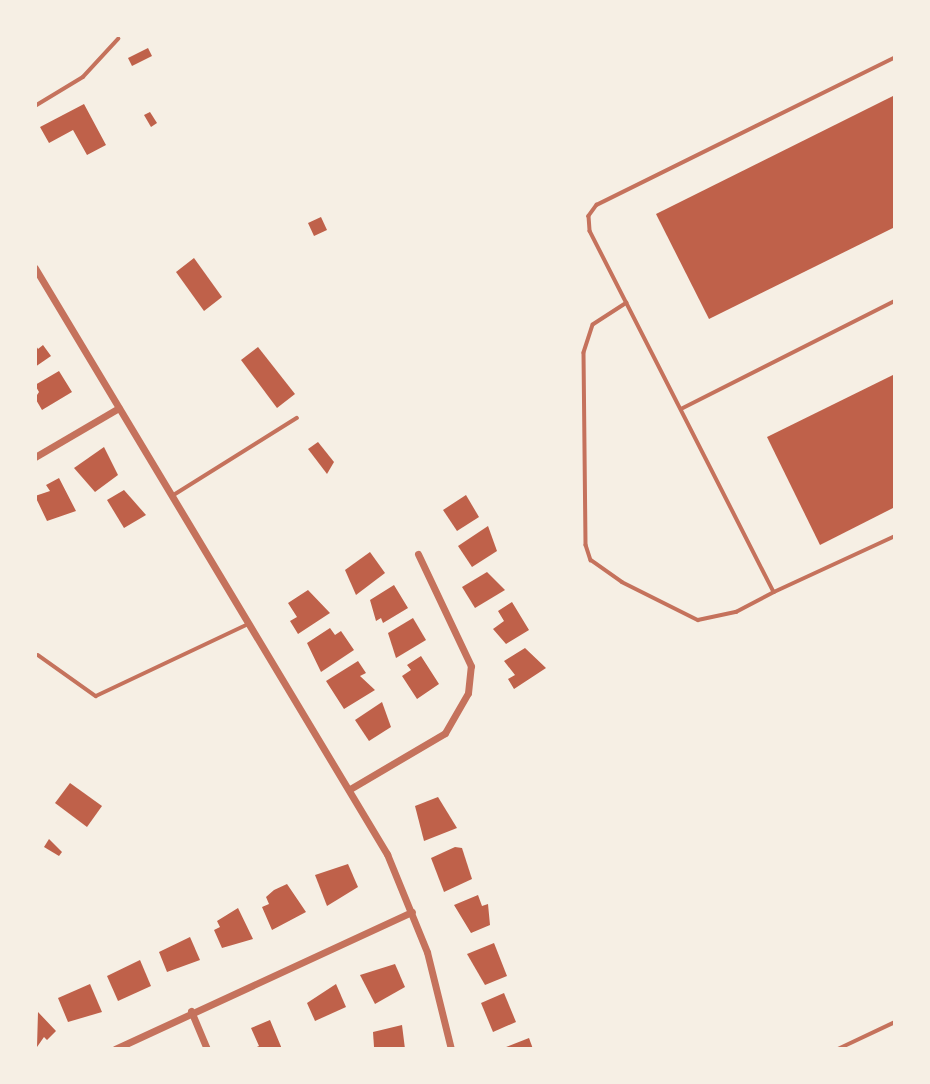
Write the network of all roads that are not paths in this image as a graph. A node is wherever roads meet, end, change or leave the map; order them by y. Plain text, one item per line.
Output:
1 (118, 39) dead end
2 (895, 58) edge
3 (35, 106) edge
4 (35, 268) edge
5 (895, 301) edge
6 (627, 303) junction
7 (119, 408) junction
8 (681, 409) junction
9 (297, 418) dead end
10 (35, 457) edge
11 (172, 496) junction
12 (895, 536) edge
13 (418, 554) dead end
14 (774, 592) junction
15 (251, 623) junction
16 (38, 655) dead end
17 (350, 789) junction
18 (412, 912) junction
19 (191, 1011) junction
20 (895, 1022) edge
21 (115, 1049) edge
22 (207, 1049) edge
23 (451, 1049) edge
24 (838, 1049) edge

1 - 3 lane
2 - 6 lane
4 - 7 street
5 - 8 lane
6 - 8 lane
6 - 14 lane
7 - 10 street
7 - 11 street
8 - 14 lane
9 - 11 lane
11 - 15 street
12 - 14 lane
13 - 17 street
15 - 16 lane
15 - 17 street
17 - 18 street
18 - 19 street
18 - 23 street
19 - 21 street
19 - 22 street
20 - 24 lane

